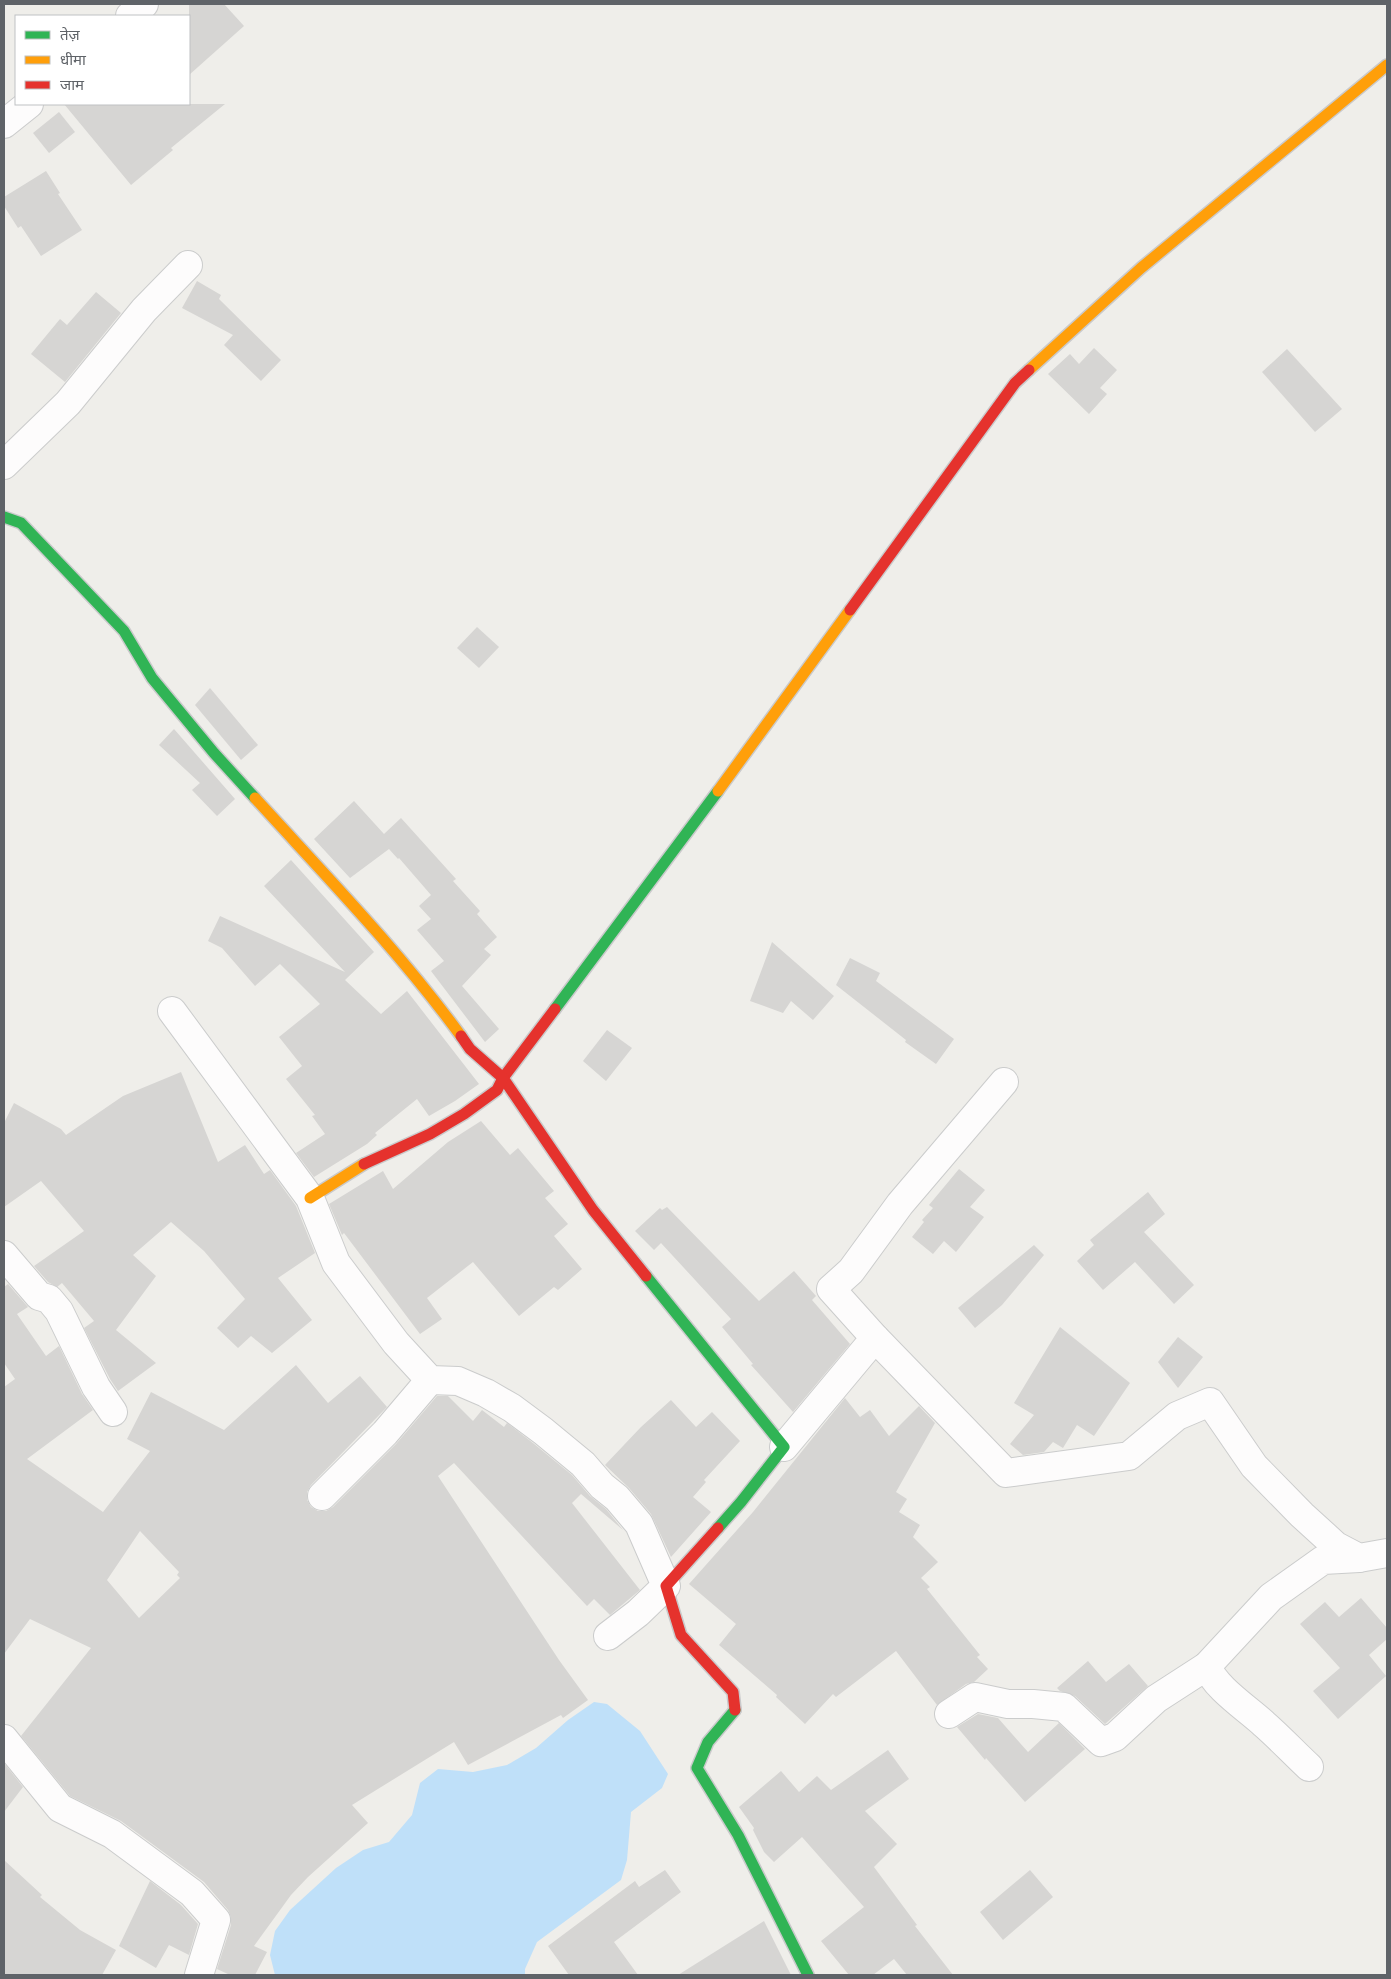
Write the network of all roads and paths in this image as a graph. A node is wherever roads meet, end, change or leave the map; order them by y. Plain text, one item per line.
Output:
1 (144, 4) edge
2 (131, 15) edge
3 (1387, 65) edge
4 (28, 105) edge
5 (4, 124) edge
6 (188, 265) dead end
7 (4, 466) edge
8 (4, 517) edge
9 (172, 1011) dead end
10 (503, 1078) junction
11 (1004, 1082) dead end
12 (310, 1198) junction
13 (4, 1255) edge
14 (875, 1338) junction
15 (430, 1380) junction
16 (114, 1412) dead end
17 (784, 1447) junction
18 (322, 1496) dead end
19 (1387, 1553) edge
20 (1359, 1558) junction
21 (666, 1586) junction
22 (608, 1636) dead end
23 (1207, 1666) junction
24 (949, 1714) dead end
25 (4, 1739) edge
26 (1310, 1767) dead end
27 (199, 1975) edge
28 (808, 1975) edge

1 - 2 street
3 - 10 street
4 - 5 street
6 - 7 street
8 - 10 street
9 - 12 street
10 - 12 street
10 - 17 street
11 - 14 street
12 - 15 street
13 - 16 street
14 - 17 street
14 - 20 street
15 - 18 street
15 - 21 street
17 - 21 street
19 - 20 street
20 - 23 street
21 - 22 street
21 - 28 street
23 - 24 street
23 - 26 street
25 - 27 street

